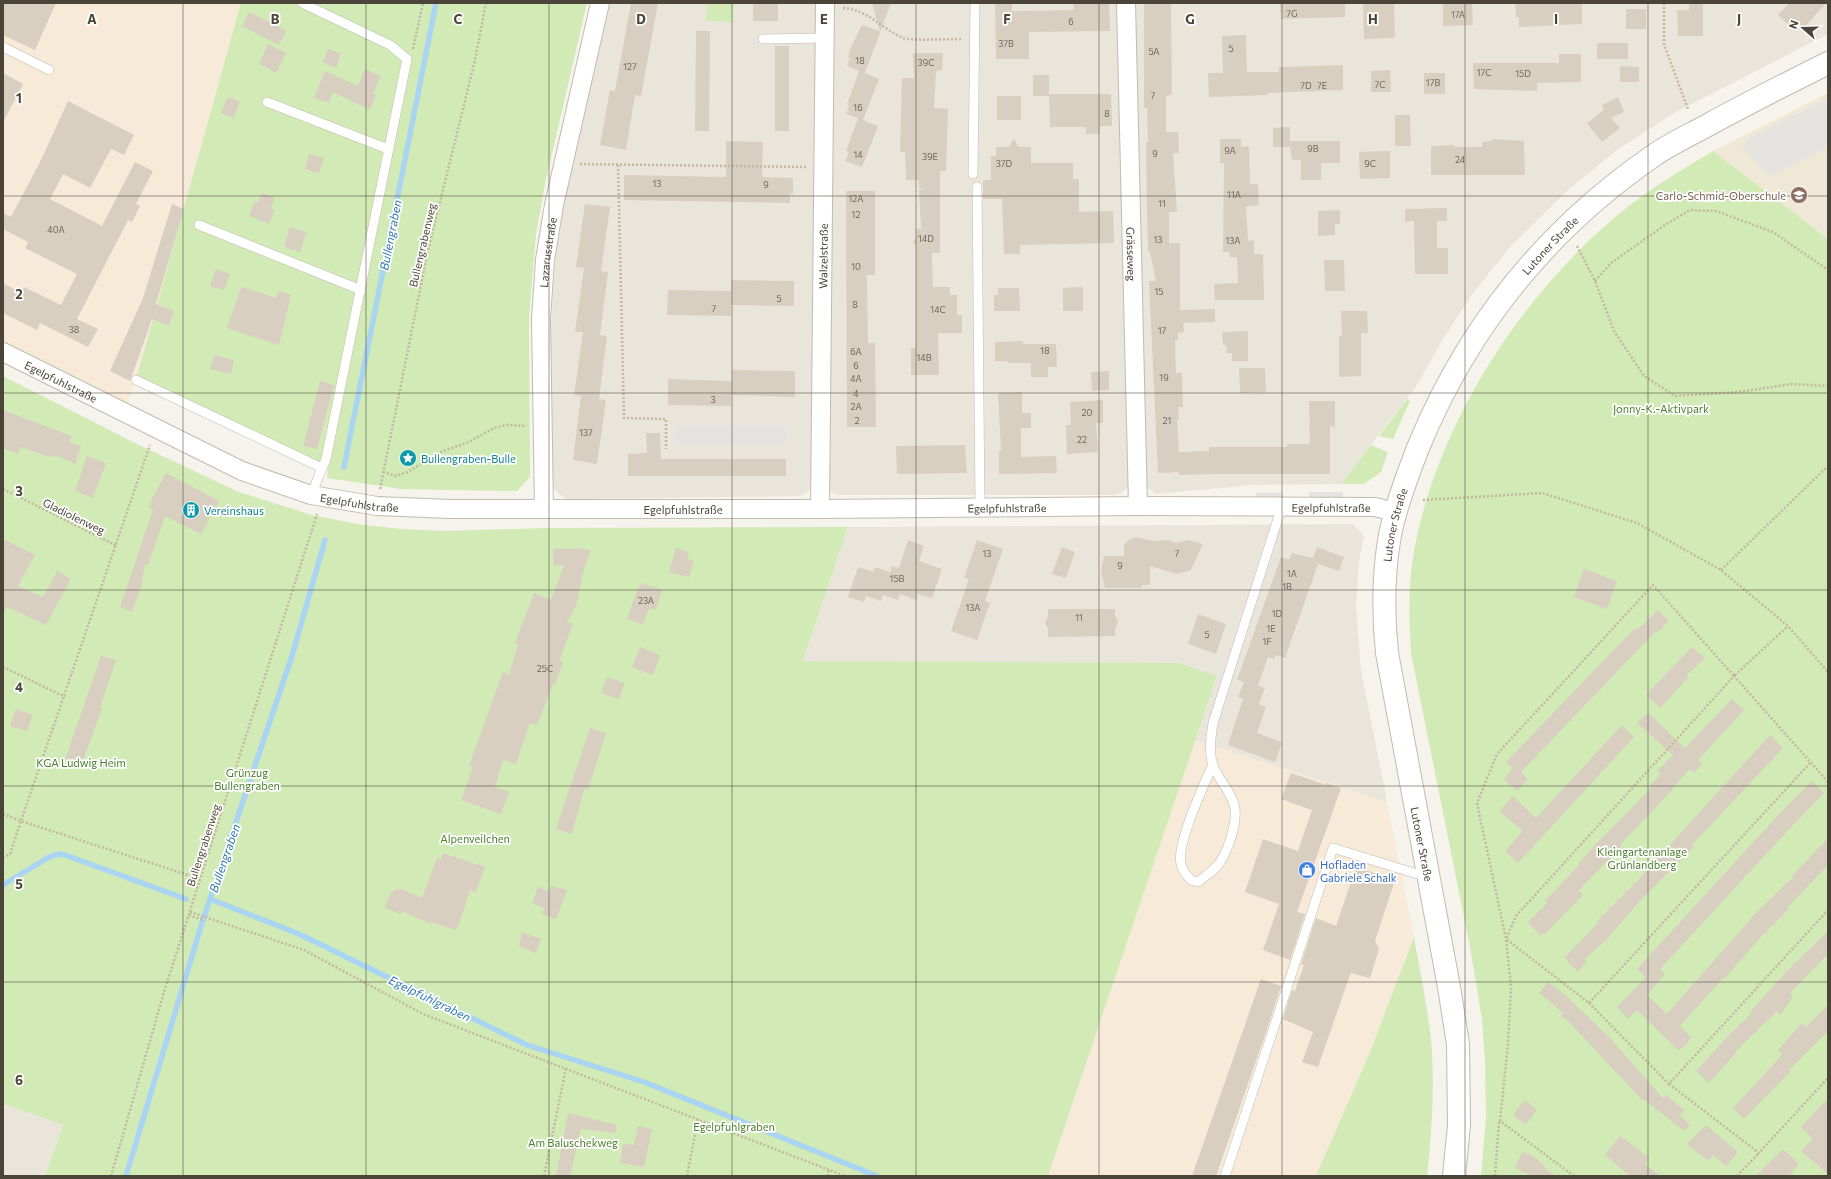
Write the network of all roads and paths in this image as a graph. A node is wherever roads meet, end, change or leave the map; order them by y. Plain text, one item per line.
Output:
1 (302, 3) edge
2 (423, 3) edge
3 (486, 3) edge
4 (600, 3) edge
5 (975, 3) edge
6 (1126, 3) edge
7 (1664, 3) edge
8 (831, 5) edge
9 (825, 38) junction
10 (763, 39) dead end
11 (974, 39) junction
12 (3, 47) edge
13 (407, 59) junction
14 (1828, 63) edge
15 (49, 70) dead end
16 (267, 102) dead end
17 (1688, 109) dead end
18 (388, 149) junction
19 (575, 164) dead end
20 (618, 165) junction
21 (824, 167) junction
22 (973, 174) dead end
23 (977, 187) dead end
24 (199, 225) dead end
25 (1577, 246) dead end
26 (1828, 270) edge
27 (1595, 281) junction
28 (361, 290) junction
29 (3, 352) edge
30 (136, 380) dead end
31 (1828, 386) edge
32 (527, 426) dead end
33 (155, 429) junction
34 (666, 449) dead end
35 (1828, 466) edge
36 (322, 468) junction
37 (383, 472) junction
38 (3, 489) edge
39 (379, 492) dead end
40 (317, 496) junction
41 (1423, 500) dead end
42 (1138, 506) junction
43 (1282, 506) junction
44 (980, 507) junction
45 (544, 508) junction
46 (820, 509) junction
47 (1395, 512) junction
48 (117, 546) junction
49 (1721, 570) junction
50 (1788, 626) junction
51 (3, 667) edge
52 (1828, 672) edge
53 (1734, 676) junction
54 (65, 697) junction
55 (1810, 763) junction
56 (1213, 764) junction
57 (1828, 782) edge
58 (3, 814) edge
59 (21, 821) junction
60 (3, 858) edge
61 (1428, 877) junction
62 (200, 879) junction
63 (1828, 910) edge
64 (189, 914) junction
65 (203, 920) dead end
66 (1506, 939) junction
67 (1589, 1002) junction
68 (566, 1068) junction
69 (1828, 1078) edge
70 (1669, 1084) junction
71 (698, 1119) junction
72 (1500, 1121) junction
73 (1759, 1153) junction
74 (829, 1170) junction
75 (110, 1176) edge
76 (544, 1176) edge
77 (687, 1176) edge
78 (828, 1176) edge
79 (846, 1176) edge
80 (1225, 1176) edge
81 (1454, 1176) edge
82 (1495, 1176) edge
83 (1574, 1176) edge
84 (1737, 1176) edge

1 - 13 lane
2 - 13 path
3 - 37 path, Bullengrabenweg
4 - 45 street, Lazarusstraße
5 - 11 lane
6 - 42 street, Grässeweg
7 - 17 path
8 - 9 street, Walzelstraße
8 - 11 path
9 - 10 lane
9 - 21 street, Walzelstraße
11 - 22 lane
12 - 15 lane
13 - 18 lane
14 - 47 street, Lutoner Straße
16 - 18 lane
18 - 28 lane
19 - 20 path
20 - 21 path
20 - 34 path
21 - 46 street, Walzelstraße
23 - 44 lane
24 - 28 lane
25 - 27 path
26 - 27 path
27 - 31 path
28 - 36 lane
29 - 33 street, Egelpfuhlstraße
30 - 36 lane
32 - 37 path
33 - 40 street, Egelpfuhlstraße
33 - 48 path
35 - 49 path
36 - 40 lane
37 - 39 path, Bullengrabenweg
38 - 48 path, Gladiolenweg
40 - 45 street, Egelpfuhlstraße
40 - 62 path, Bullengrabenweg
41 - 49 path
42 - 43 street, Egelpfuhlstraße
42 - 44 street, Egelpfuhlstraße
43 - 47 street, Egelpfuhlstraße
43 - 56 lane
44 - 46 street, Egelpfuhlstraße
45 - 46 street, Egelpfuhlstraße
47 - 61 street, Lutoner Straße
48 - 54 path
49 - 50 path
50 - 52 path
50 - 53 path
51 - 54 path
53 - 55 path
53 - 66 path
53 - 66 path
54 - 59 path
55 - 57 path
55 - 67 path
56 - 56 lane
58 - 59 path
59 - 60 path
59 - 62 path
61 - 80 lane
61 - 81 street, Lutoner Straße
62 - 64 path, Bullengrabenweg
63 - 70 path
64 - 65 path
64 - 68 path
64 - 75 path, Bullengrabenweg
66 - 67 path
66 - 72 path
67 - 70 path
68 - 71 path
68 - 76 path
69 - 73 path
70 - 73 path
71 - 74 path
71 - 77 path
72 - 82 path
72 - 83 path
73 - 84 path
74 - 78 path
74 - 79 path

